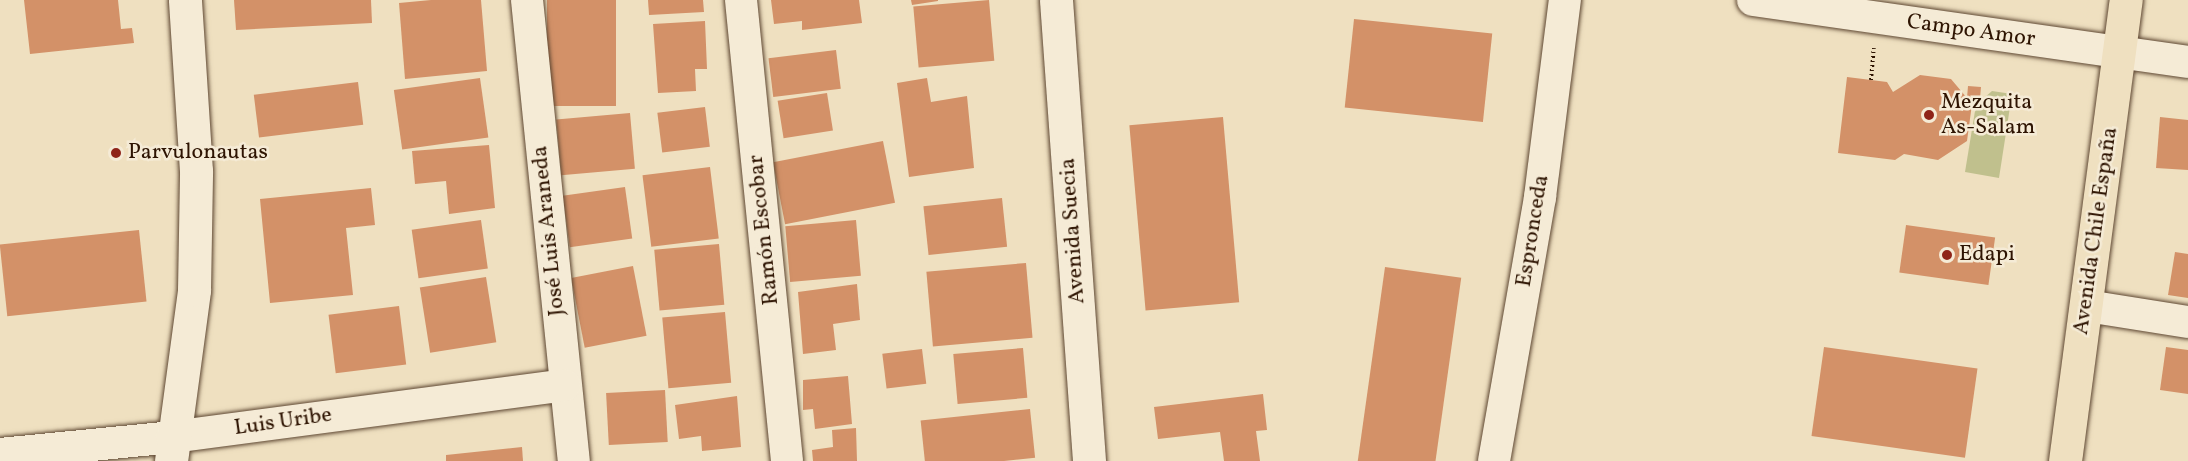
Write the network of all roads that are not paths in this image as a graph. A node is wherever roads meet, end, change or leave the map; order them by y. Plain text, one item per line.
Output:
1 (185, 0) edge
2 (526, 0) edge
3 (741, 0) edge
4 (1056, 0) edge
5 (1564, 0) edge
6 (1754, 0) edge
7 (2126, 0) edge
8 (2120, 52) junction
9 (2188, 62) edge
10 (2087, 306) junction
11 (2188, 322) edge
12 (565, 385) junction
13 (172, 449) edge
14 (0, 454) edge
15 (574, 461) edge
16 (787, 461) edge
17 (1089, 461) edge
18 (1494, 461) edge
19 (2065, 461) edge

1 - 13 street
2 - 12 street, José Luis Araneda
3 - 16 street, Ramón Escobar
4 - 17 street, Avenida Suecia
5 - 18 street, Espronceda
6 - 8 street, Campo Amor
7 - 8 main road, Avenida Chile España
8 - 9 street, Campo Amor
8 - 10 main road, Avenida Chile España
10 - 11 street
10 - 19 main road, Avenida Chile España
12 - 13 street, Luis Uribe
12 - 15 street, José Luis Araneda
13 - 14 street, Luis Uribe

